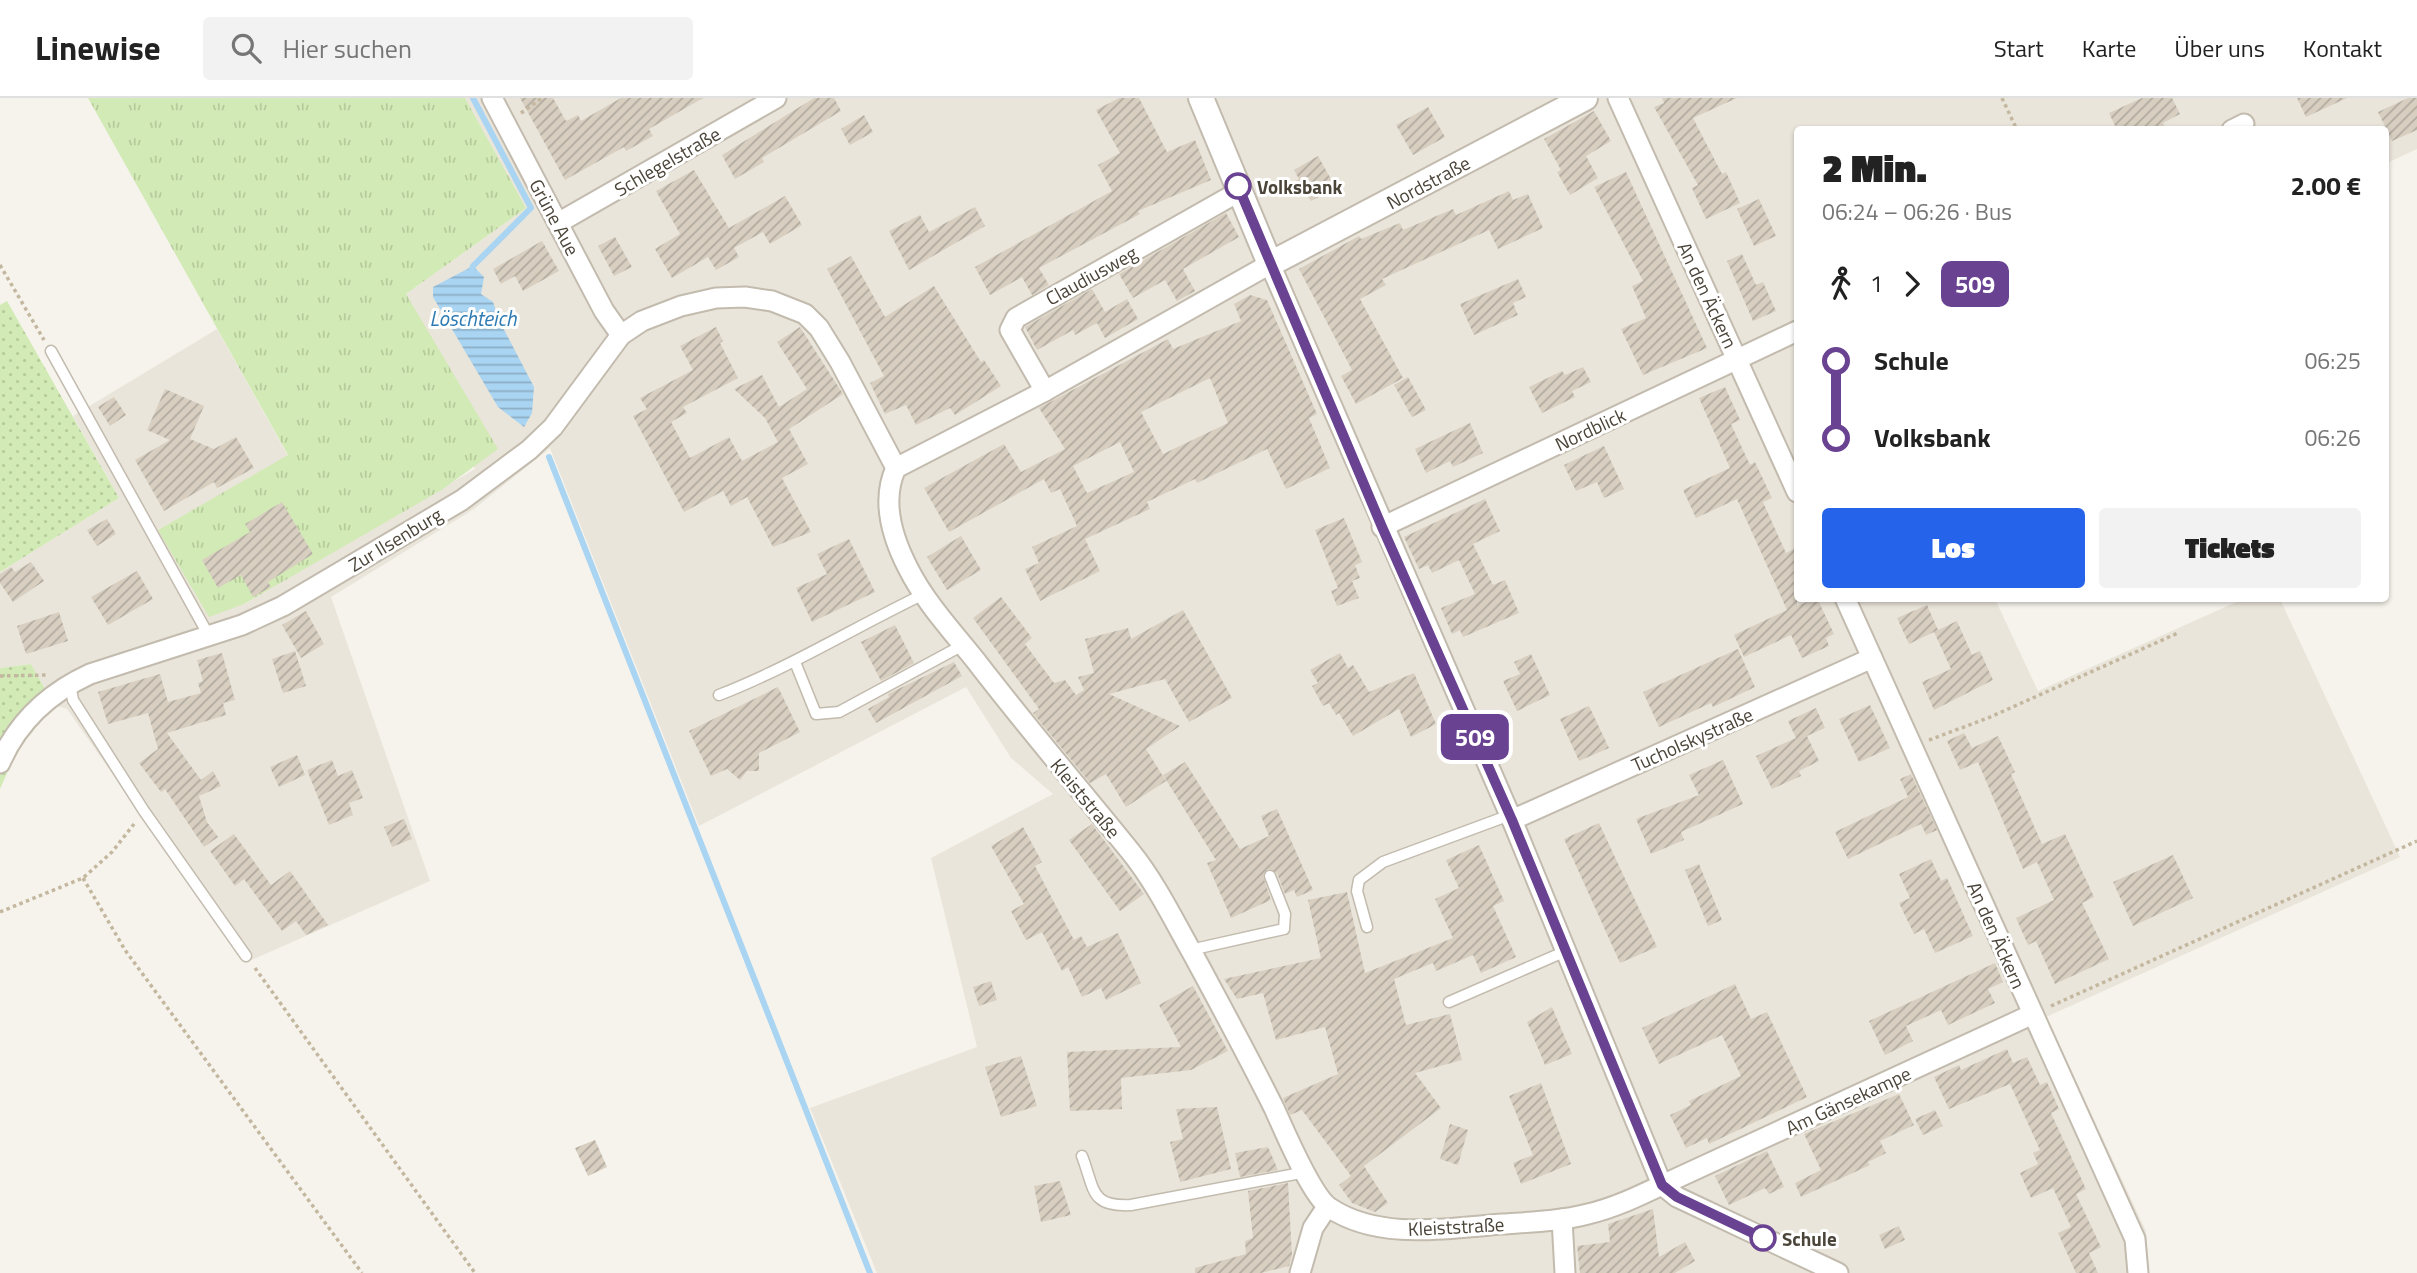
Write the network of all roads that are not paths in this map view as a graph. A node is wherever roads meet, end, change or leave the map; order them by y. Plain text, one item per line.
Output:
1 (492, 98) edge
2 (776, 98) edge
3 (1201, 98) edge
4 (1585, 98) edge
5 (1618, 98) edge
6 (1240, 191) junction
7 (558, 223) junction
8 (1270, 264) junction
9 (1794, 332) edge
10 (621, 335) junction
11 (51, 351) road end
12 (1737, 359) junction
13 (1045, 391) junction
14 (896, 468) junction
15 (1794, 485) edge
16 (1382, 527) junction
17 (923, 594) junction
18 (1847, 602) edge
19 (209, 637) junction
20 (963, 645) junction
21 (1872, 658) junction
22 (795, 662) junction
23 (69, 684) junction
24 (719, 695) dead end
25 (0, 763) edge
26 (1511, 817) junction
27 (1270, 876) dead end
28 (1367, 927) dead end
29 (1191, 950) junction
30 (1566, 951) junction
31 (246, 956) road end
32 (1449, 1002) dead end
33 (2033, 1014) junction
34 (1082, 1156) dead end
35 (1306, 1172) junction
36 (1662, 1185) junction
37 (1327, 1207) junction
38 (1562, 1219) junction
39 (1300, 1273) edge
40 (1565, 1273) edge
41 (1838, 1273) edge
42 (2138, 1273) edge

1 - 7 street, Grüne Aue
2 - 7 street, Schlegelstraße
3 - 6 street
4 - 8 street, Nordstraße
5 - 12 street, An den Äckern
6 - 8 street
6 - 13 street, Claudiusweg
7 - 10 street, Grüne Aue
8 - 13 street
8 - 16 street
9 - 12 street, Nordblick
10 - 14 street, Zur Ilsenburg
10 - 19 street, Zur Ilsenburg
11 - 19 lane
12 - 15 street, An den Äckern
12 - 16 street, Nordblick
13 - 14 street
14 - 17 street, Kleiststraße
16 - 26 street
17 - 20 street, Kleiststraße
17 - 22 lane
18 - 21 street, An den Äckern
19 - 23 street, Zur Ilsenburg
20 - 22 lane
20 - 29 street, Kleiststraße
21 - 26 street, Tucholskystraße
21 - 33 street, An den Äckern
22 - 24 lane
23 - 25 street, Zur Ilsenburg
23 - 31 lane
26 - 28 lane
26 - 30 street
27 - 29 lane
29 - 35 street, Kleiststraße
30 - 32 lane
30 - 36 street
33 - 36 street, Am Gänsekampe
33 - 42 street, An den Äckern
34 - 35 lane
35 - 37 street, Kleiststraße
36 - 38 street, Kleiststraße
36 - 41 street
37 - 38 street, Kleiststraße
37 - 39 street
38 - 40 street

